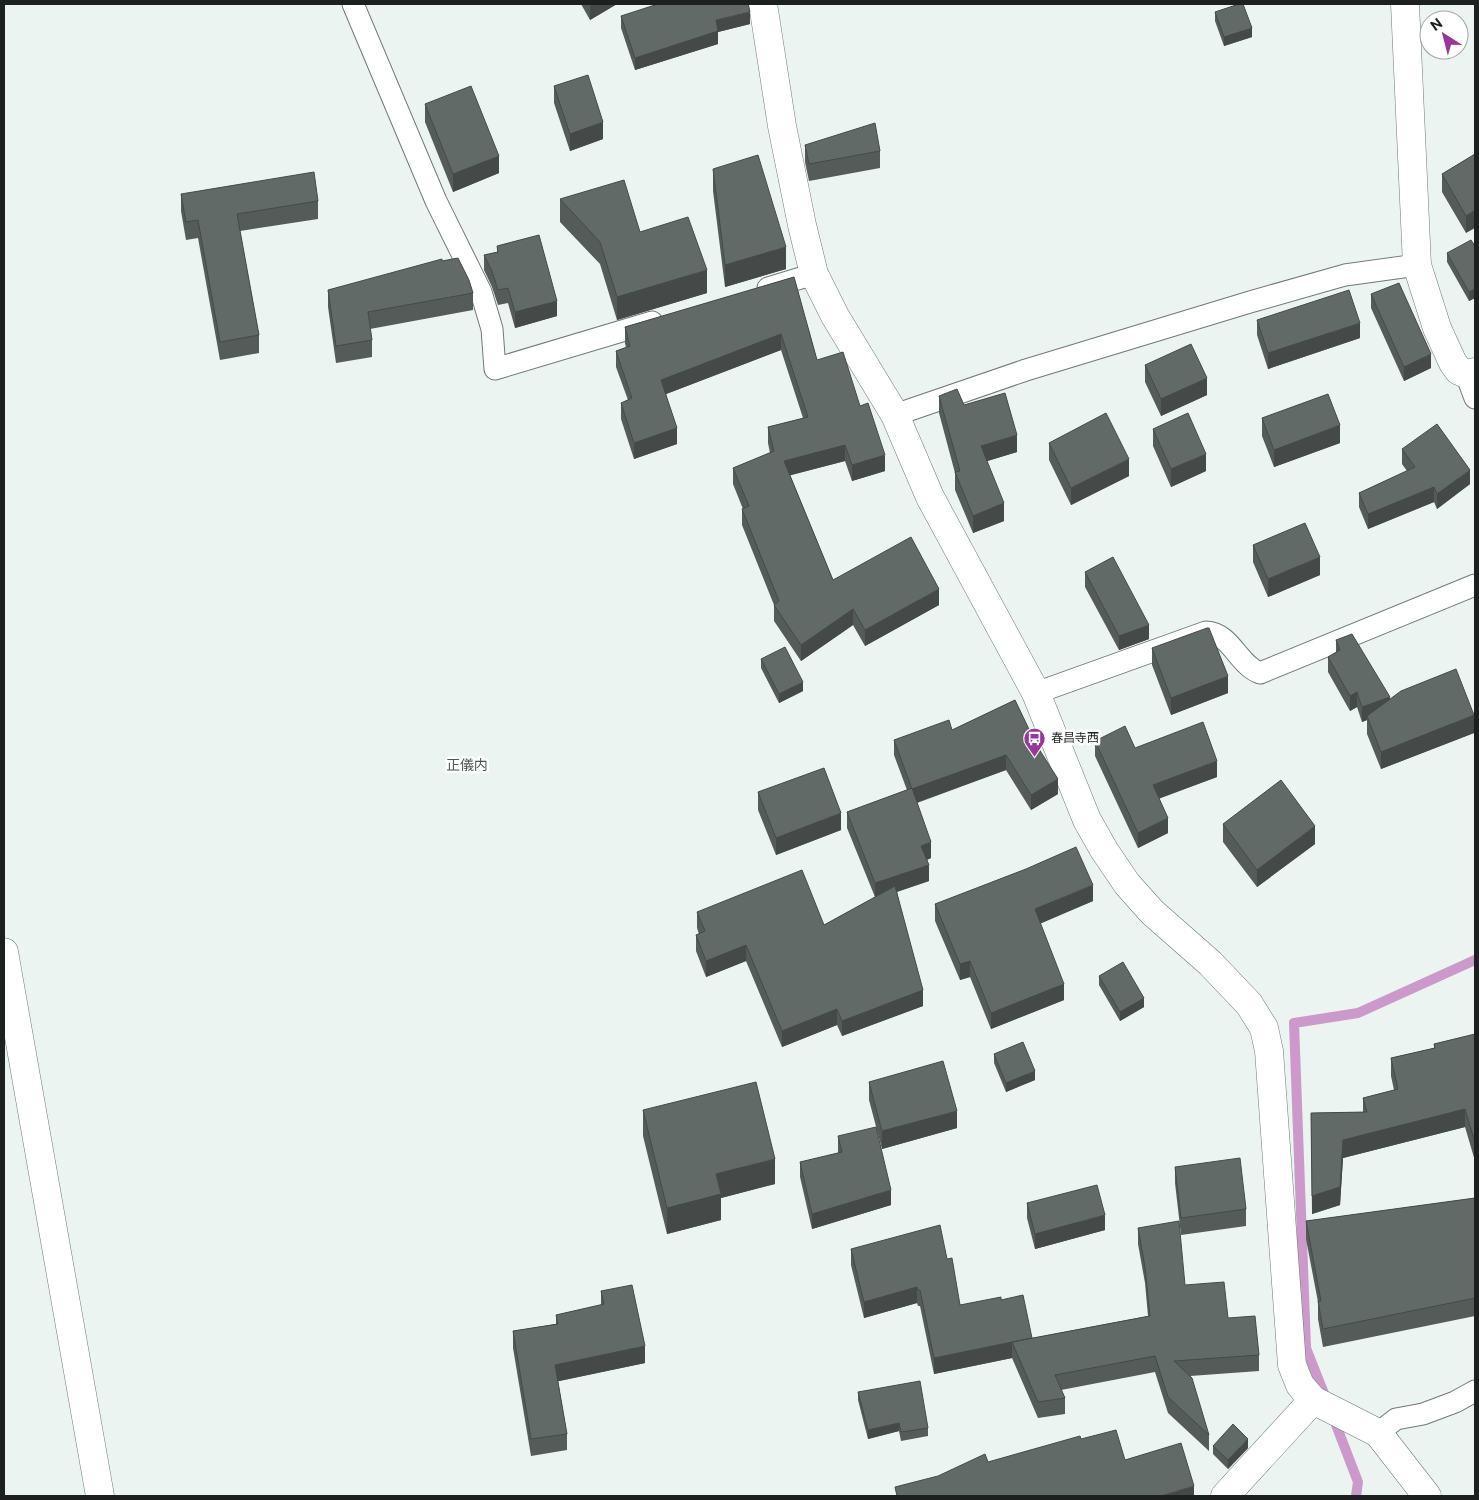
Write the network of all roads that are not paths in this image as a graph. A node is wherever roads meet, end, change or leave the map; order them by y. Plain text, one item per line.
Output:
1 (353, 4) edge
2 (763, 4) edge
3 (1405, 4) edge
4 (1417, 266) junction
5 (814, 274) junction
6 (749, 294) edge
7 (674, 316) edge
8 (1472, 381) edge
9 (895, 415) junction
10 (1475, 585) edge
11 (1036, 693) junction
12 (4, 952) edge
13 (1475, 1391) edge
14 (1312, 1400) junction
15 (1378, 1433) junction
16 (100, 1496) edge
17 (1225, 1496) edge
18 (1428, 1496) edge

1 - 7 lane
2 - 5 street
3 - 4 street
4 - 8 street
4 - 9 lane
5 - 6 lane
5 - 9 street
9 - 11 street
10 - 11 lane
11 - 14 street
12 - 16 street
13 - 15 lane
14 - 15 street
14 - 17 street
15 - 18 street

